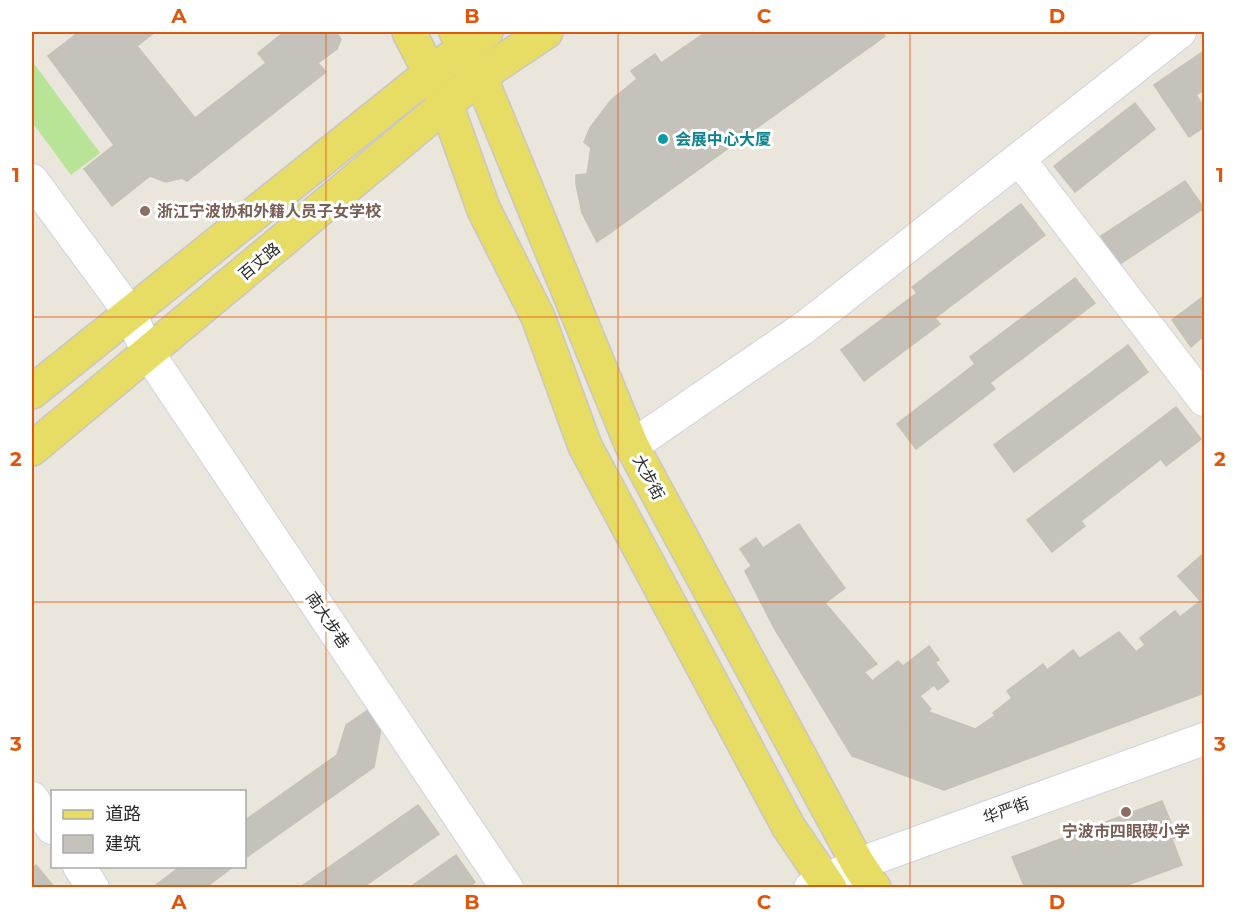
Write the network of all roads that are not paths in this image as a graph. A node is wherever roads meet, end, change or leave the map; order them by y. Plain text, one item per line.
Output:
1 (410, 32) edge
2 (546, 32) edge
3 (1180, 32) edge
4 (469, 37) edge
5 (430, 73) junction
6 (480, 76) junction
7 (446, 104) junction
8 (1019, 159) junction
9 (32, 180) edge
10 (130, 313) junction
11 (148, 353) junction
12 (32, 392) edge
13 (1204, 400) edge
14 (632, 446) junction
15 (32, 449) edge
16 (1204, 739) edge
17 (32, 798) edge
18 (51, 826) edge
19 (80, 868) edge
20 (866, 876) edge
21 (821, 885) edge
22 (93, 888) edge
23 (507, 888) edge

1 - 5 main road
2 - 6 main road, 百丈路
3 - 8 street
4 - 5 main road
4 - 6 main road, 大步街
5 - 7 main road
5 - 10 main road
6 - 7 main road, 百丈路
6 - 14 main road, 大步街
7 - 11 main road, 百丈路
7 - 21 main road
8 - 13 street
8 - 14 street
9 - 10 street, 南大步巷
10 - 11 street, 南大步巷
10 - 12 main road
11 - 15 main road, 百丈路
11 - 23 street, 南大步巷
14 - 20 main road, 大步街
16 - 20 street, 华严街
17 - 18 street
19 - 22 street
20 - 21 street, 华严街

